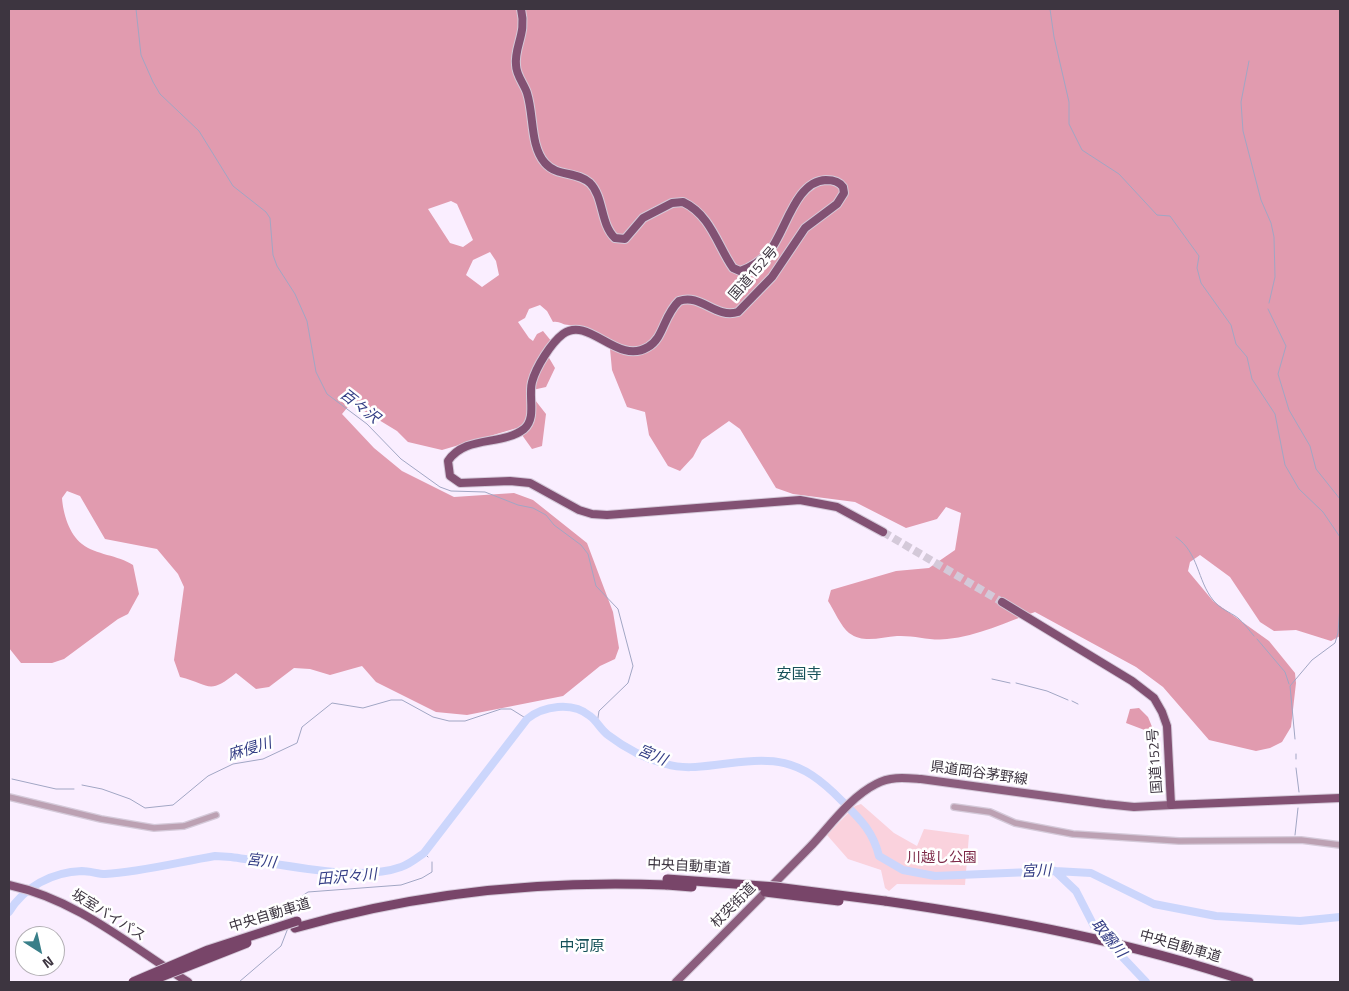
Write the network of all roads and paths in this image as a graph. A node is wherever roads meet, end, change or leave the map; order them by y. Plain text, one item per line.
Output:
1 (521, 9) edge
2 (883, 532) tunnel mouth
3 (1002, 602) tunnel mouth
4 (9, 797) edge
5 (1340, 798) edge
6 (1171, 805) junction
7 (954, 807) dead end
8 (216, 815) dead end
9 (1340, 845) edge
10 (809, 847) joint
11 (9, 885) edge
12 (296, 924) junction
13 (1162, 958) junction
14 (133, 982) edge
15 (148, 982) edge
16 (188, 982) edge
17 (676, 982) edge
18 (1231, 982) edge
19 (1249, 982) edge

1 - 2 highway, 国道152号
3 - 6 highway, 国道152号
4 - 8 street
5 - 6 highway, 国道152号
6 - 10 main road, 県道岡谷茅野線
7 - 9 street
10 - 17 main road, 杖突街道
11 - 16 highway, 坂室バイパス
12 - 13 highway, 中央自動車道, bridge
12 - 14 highway, 中央自動車道, bridge
12 - 15 highway, 中央自動車道, bridge
13 - 18 highway, 中央自動車道
13 - 19 highway, 中央自動車道

